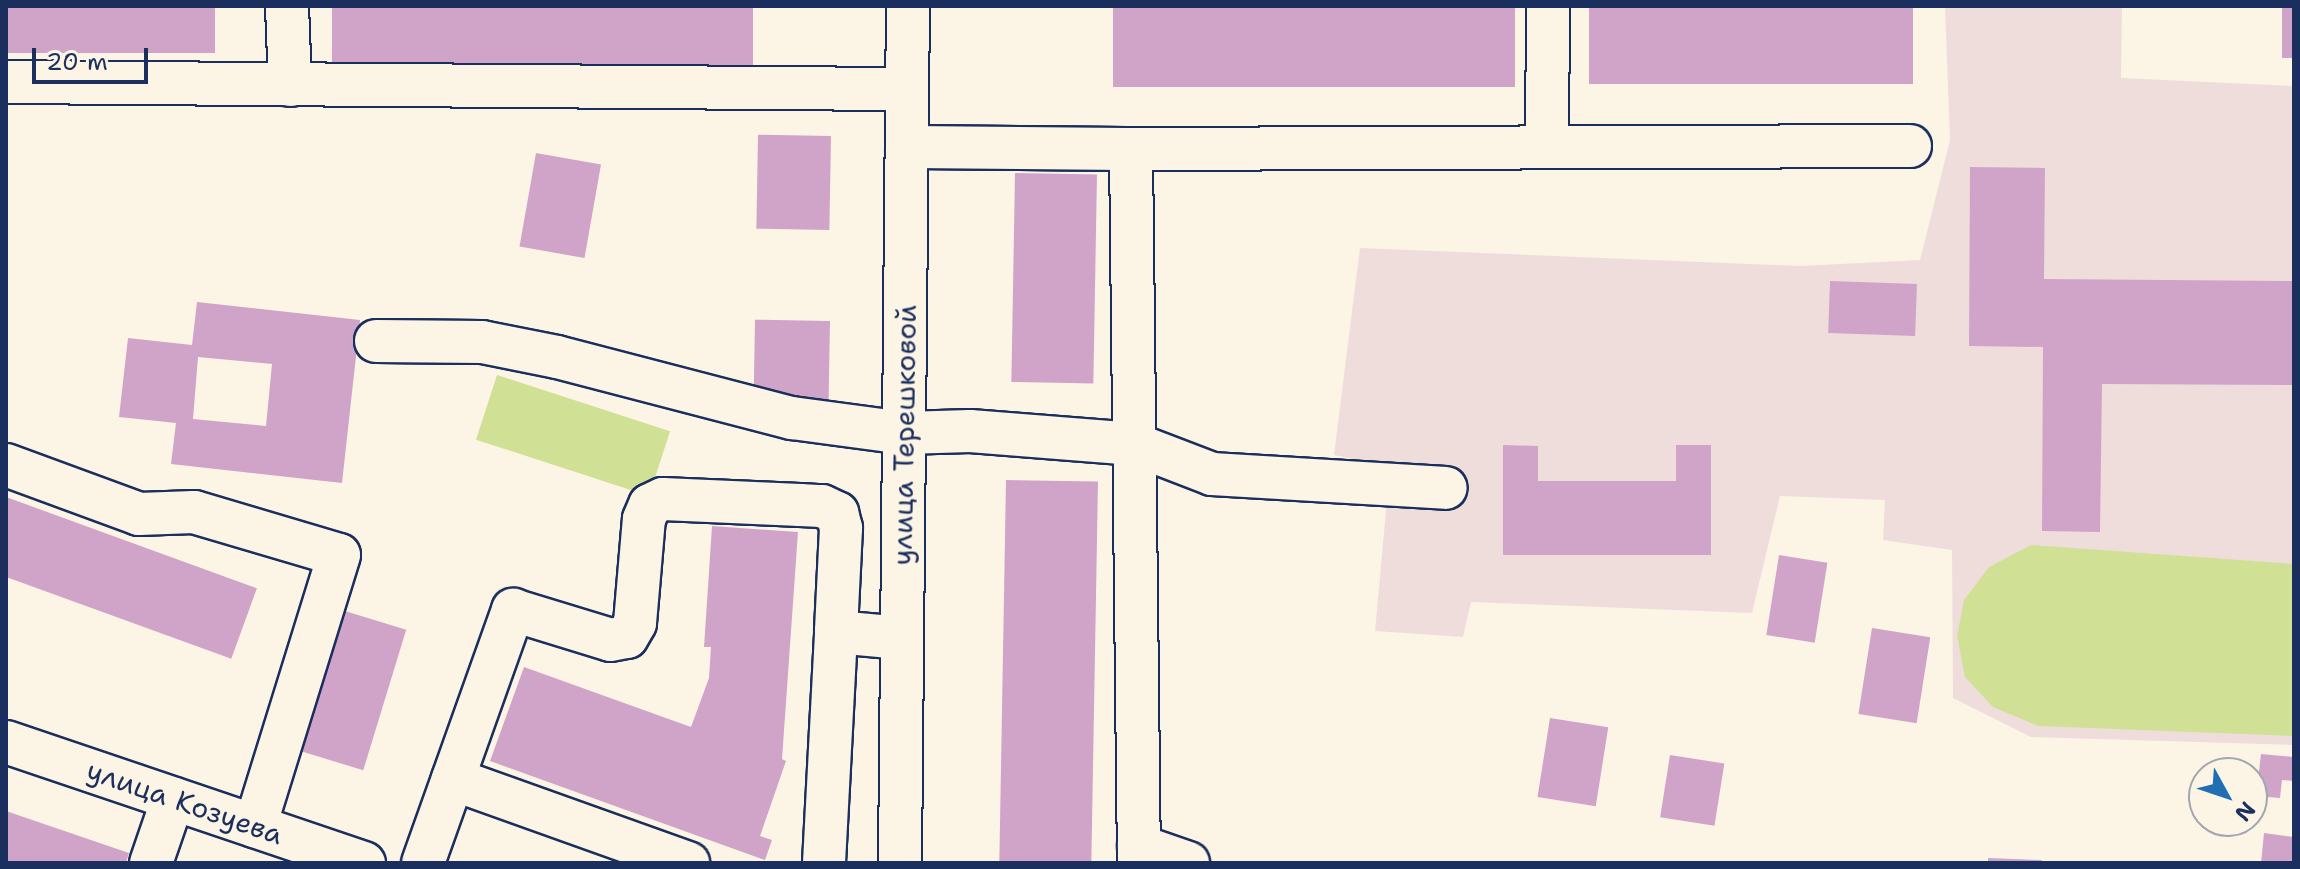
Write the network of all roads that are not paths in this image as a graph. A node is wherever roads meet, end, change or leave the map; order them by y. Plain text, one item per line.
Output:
1 (287, 6) edge
2 (908, 6) edge
3 (1548, 6) edge
4 (6, 82) edge
5 (290, 85) junction
6 (907, 89) junction
7 (1910, 146) dead end
8 (907, 147) junction
9 (1547, 147) junction
10 (1131, 149) junction
11 (376, 341) dead end
12 (904, 433) junction
13 (1134, 444) junction
14 (6, 465) edge
15 (1446, 488) dead end
16 (836, 632) junction
17 (902, 638) junction
18 (6, 742) edge
19 (453, 779) junction
20 (173, 799) junction
21 (255, 826) junction
22 (1139, 855) edge
23 (151, 863) edge
24 (364, 863) edge
25 (423, 863) edge
26 (688, 863) edge
27 (824, 863) edge
28 (900, 863) edge
29 (1188, 863) edge

1 - 5 street
2 - 6 street, улица Терешковой
3 - 9 street
4 - 5 street
5 - 6 street
6 - 8 street, улица Терешковой
7 - 9 street
8 - 10 street
8 - 12 street, улица Терешковой
9 - 10 street
10 - 13 street
11 - 12 street
12 - 13 street
12 - 17 street, улица Терешковой
13 - 15 street
13 - 22 street
14 - 21 street
16 - 17 street
16 - 19 street
16 - 27 street
17 - 28 street, улица Терешковой
18 - 20 street, улица Козуева
19 - 25 street
19 - 26 street
20 - 21 street, улица Козуева
20 - 23 street
21 - 24 street, улица Козуева
22 - 29 street

